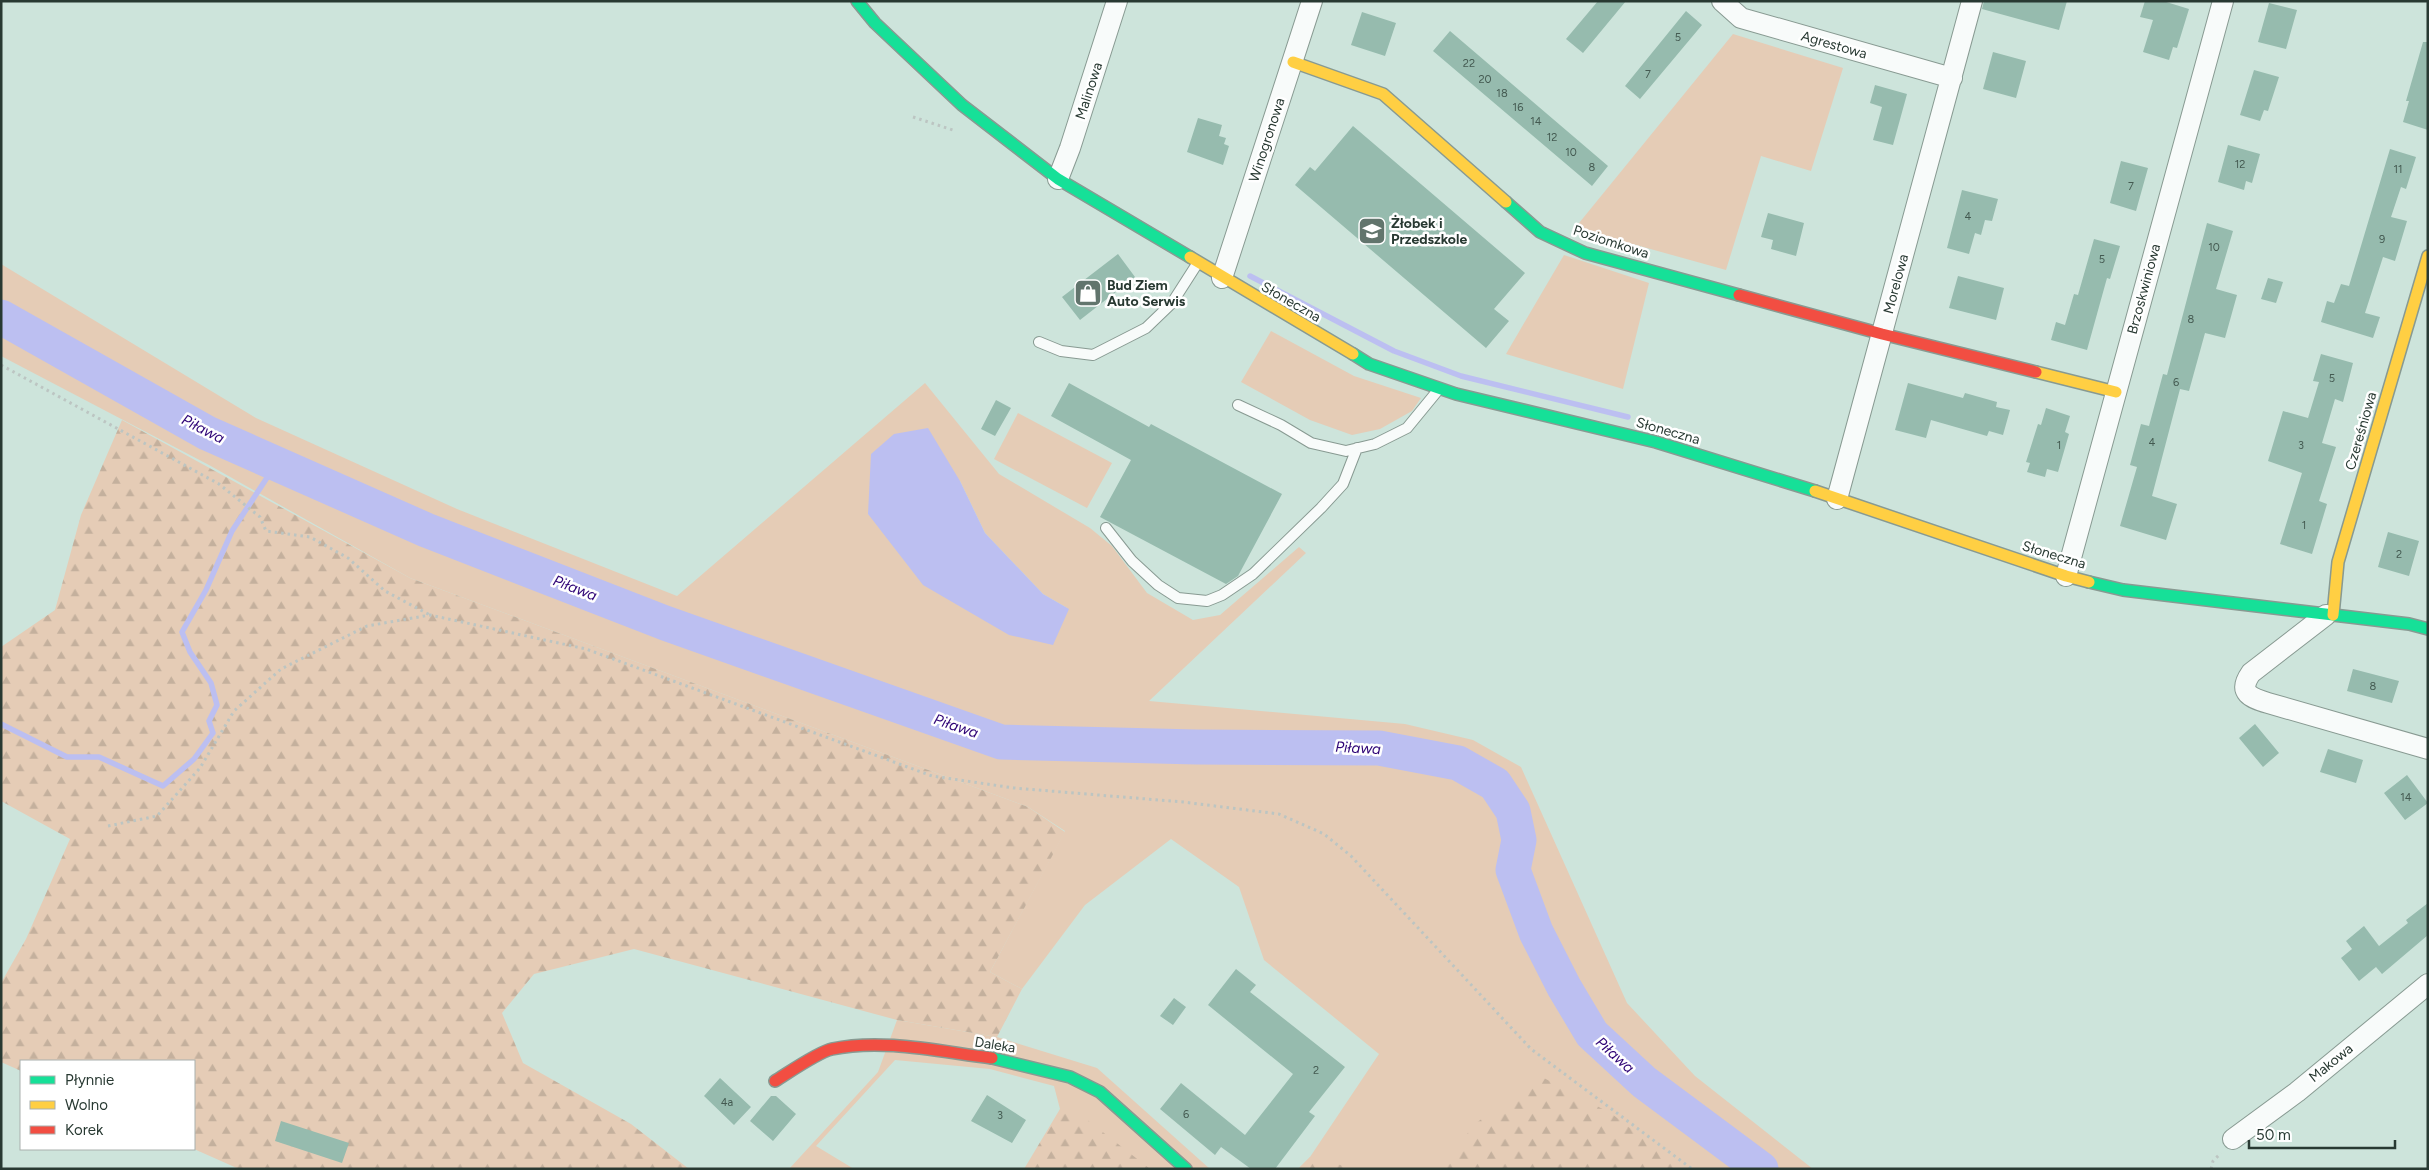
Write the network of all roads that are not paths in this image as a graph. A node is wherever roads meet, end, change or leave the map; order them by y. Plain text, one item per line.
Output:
1 (1118, 1) edge
2 (1312, 1) edge
3 (1722, 1) edge
4 (1972, 1) edge
5 (2223, 1) edge
6 (859, 2) edge
7 (1293, 62) junction
8 (1952, 78) junction
9 (1058, 179) junction
10 (2428, 256) edge
11 (1197, 263) junction
12 (1222, 278) junction
13 (1882, 334) junction
14 (1039, 342) dead end
15 (1440, 389) junction
16 (2116, 392) junction
17 (1238, 405) dead end
18 (1357, 448) junction
19 (1837, 499) junction
20 (1106, 528) dead end
21 (2066, 576) junction
22 (2330, 615) junction
23 (2428, 628) edge
24 (2428, 749) edge
25 (2428, 984) edge
26 (775, 1081) dead end
27 (2233, 1139) dead end
28 (1186, 1169) edge

1 - 9 street, Malinowa
2 - 7 street, Winogronowa
3 - 8 street, Agrestowa
4 - 8 street, Morelowa
5 - 16 street, Brzoskwiniowa
6 - 9 street, Słoneczna
7 - 12 street, Winogronowa
7 - 13 street, Poziomkowa
8 - 13 street, Morelowa
9 - 11 street, Słoneczna
10 - 22 street, Czereśniowa
11 - 12 street, Słoneczna
11 - 14 lane
12 - 15 street, Słoneczna
13 - 16 street, Morelowa
13 - 19 street
15 - 18 lane
15 - 19 street, Słoneczna
16 - 21 street, Brzoskwiniowa
17 - 18 lane
18 - 20 lane
19 - 21 street, Słoneczna
21 - 22 street, Słoneczna
22 - 23 street, Słoneczna
22 - 24 street
25 - 27 street, Makowa
26 - 28 street, Daleka

